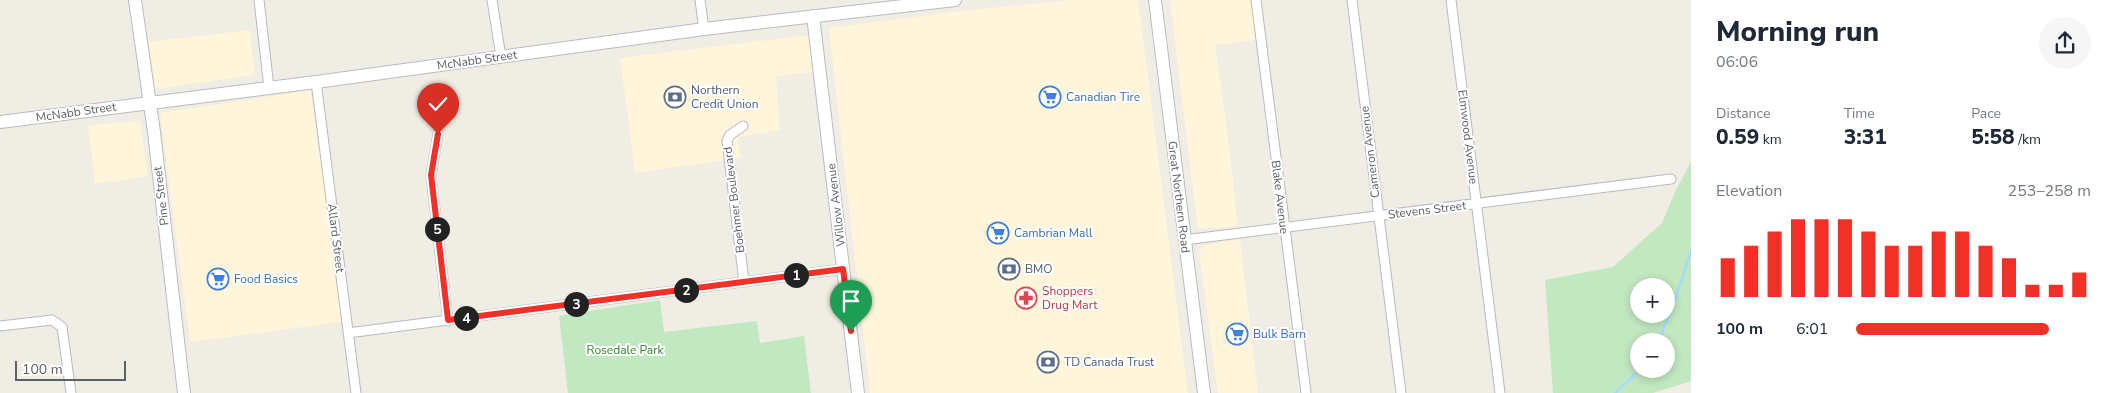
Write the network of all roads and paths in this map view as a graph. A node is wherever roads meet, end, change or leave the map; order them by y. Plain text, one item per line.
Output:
1 (135, 0) edge
2 (259, 0) edge
3 (492, 0) edge
4 (700, 0) edge
5 (955, 0) edge
6 (1155, 0) edge
7 (1256, 0) edge
8 (1352, 0) edge
9 (1450, 0) edge
10 (813, 16) junction
11 (704, 30) junction
12 (500, 57) junction
13 (316, 82) junction
14 (269, 88) junction
15 (149, 103) junction
16 (0, 122) edge
17 (743, 126) dead end
18 (438, 134) dead end
19 (1671, 179) dead end
20 (1476, 204) junction
21 (1378, 216) junction
22 (1284, 228) junction
23 (1184, 240) junction
24 (843, 269) junction
25 (744, 282) junction
26 (448, 320) junction
27 (0, 326) edge
28 (348, 332) junction
29 (72, 393) edge
30 (184, 393) edge
31 (356, 393) edge
32 (858, 393) edge
33 (1204, 393) edge
34 (1306, 393) edge
35 (1401, 393) edge
36 (1500, 393) edge

1 - 15 main road, Pine Street
2 - 14 street
3 - 12 street
4 - 11 street
5 - 10 main road, McNabb Street
6 - 23 main road, Great Northern Road
7 - 22 street, Blake Avenue
8 - 21 street, Cameron Avenue
9 - 20 street, Elmwood Avenue
10 - 11 main road, McNabb Street
10 - 24 main road, Willow Avenue
11 - 12 main road, McNabb Street
12 - 13 main road, McNabb Street
13 - 14 main road, McNabb Street
13 - 28 street, Allard Street
14 - 15 main road, McNabb Street
15 - 16 main road, McNabb Street
15 - 30 main road, Pine Street
17 - 25 street, Boehmer Boulevard
18 - 26 street
19 - 20 street, Stevens Street
20 - 21 street, Stevens Street
20 - 36 street, Elmwood Avenue
21 - 22 street, Stevens Street
21 - 35 street, Cameron Avenue
22 - 23 street, Stevens Street
22 - 34 street, Blake Avenue
23 - 33 main road, Great Northern Road
24 - 25 street
24 - 32 main road, Willow Avenue
25 - 26 street
26 - 28 street
27 - 29 street
28 - 31 street, Allard Street

